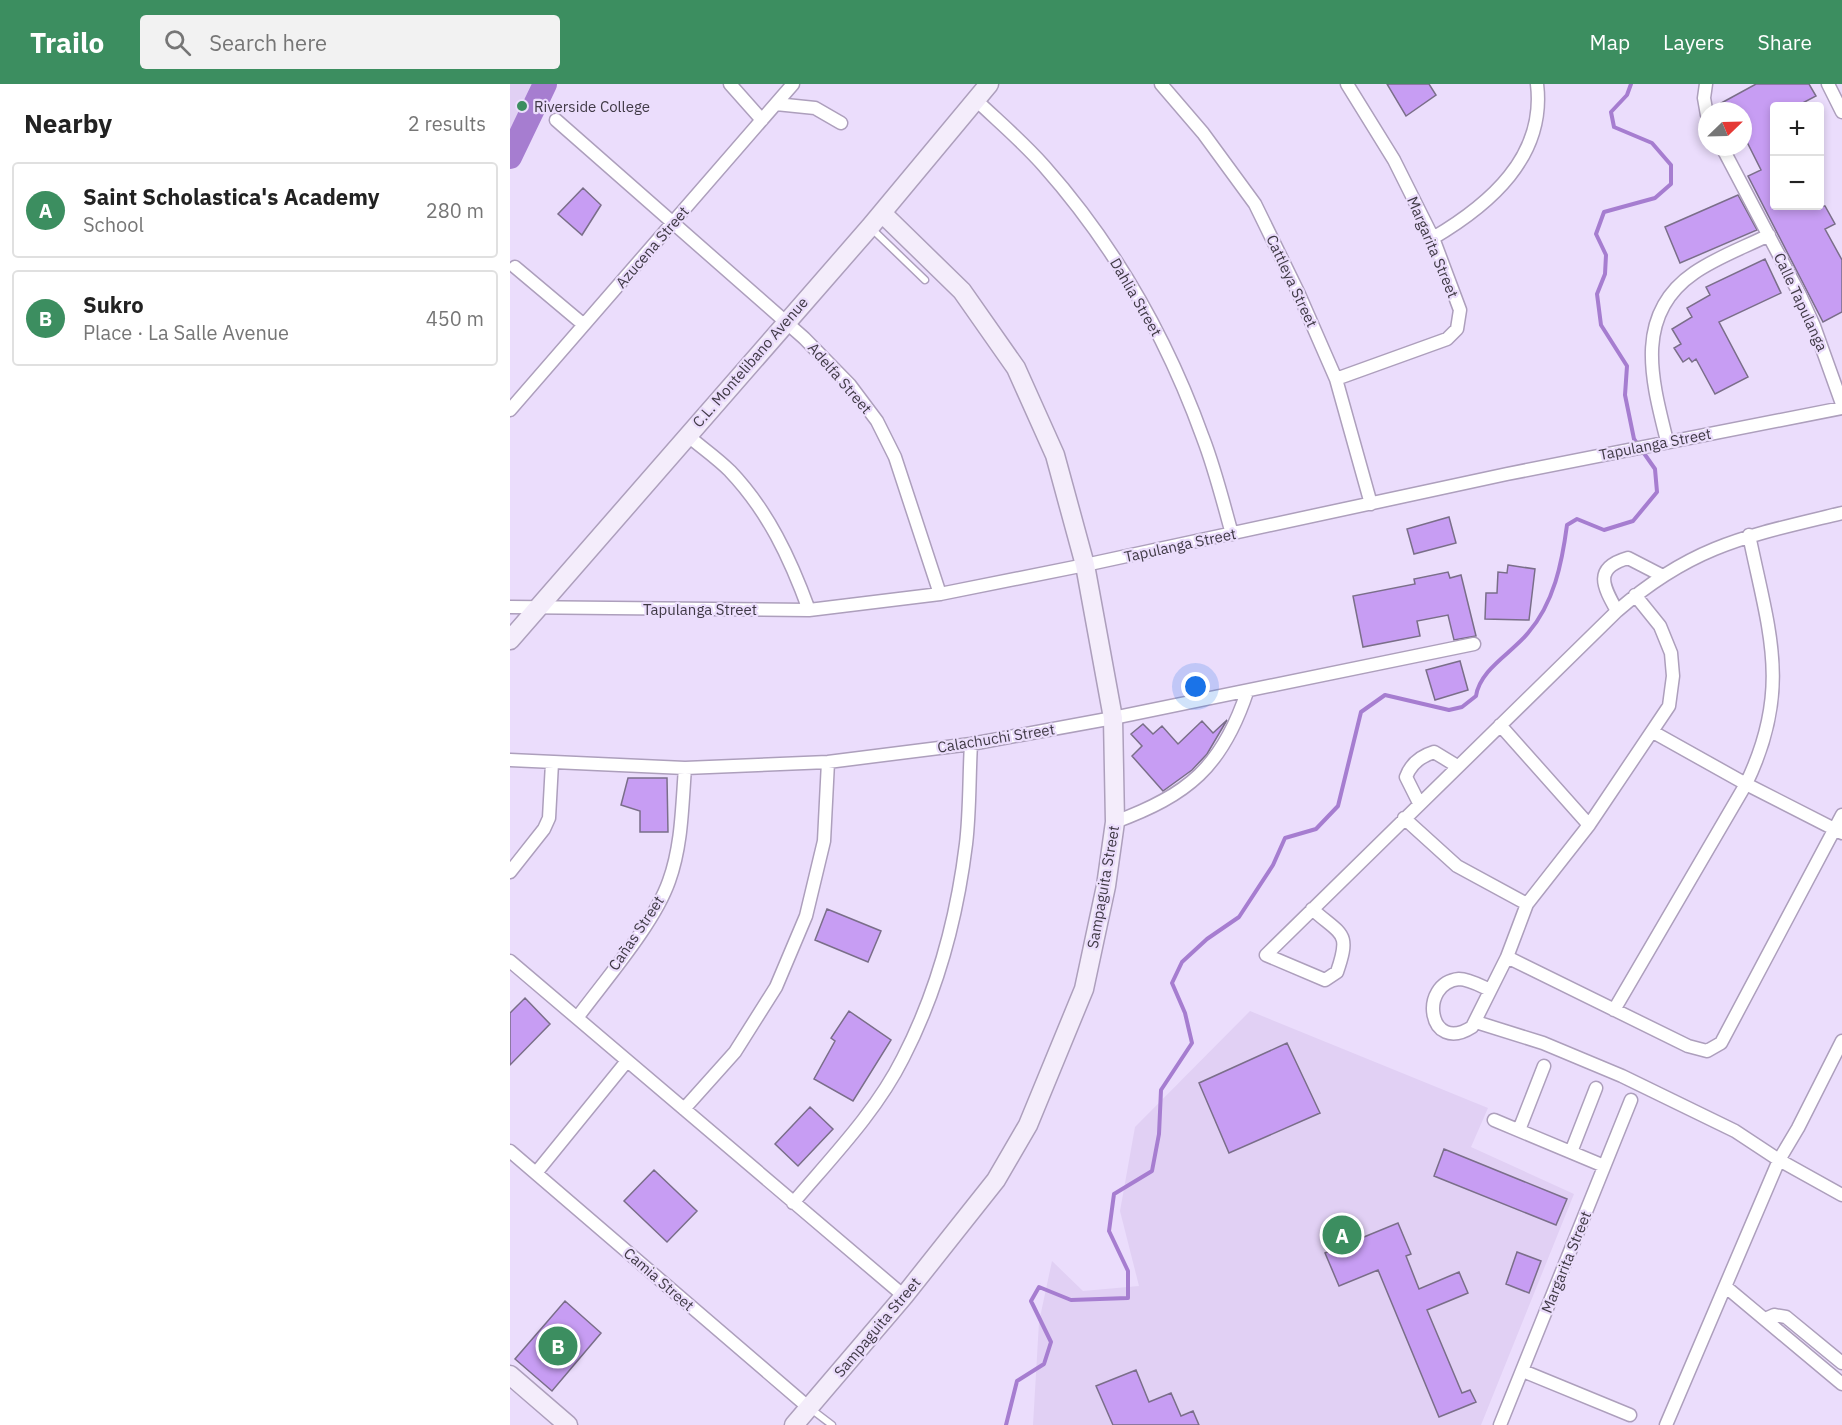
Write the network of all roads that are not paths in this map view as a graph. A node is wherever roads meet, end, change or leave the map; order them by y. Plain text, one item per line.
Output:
1 (730, 84) edge
2 (794, 84) edge
3 (989, 84) edge
4 (1161, 84) edge
5 (1347, 84) edge
6 (1537, 84) edge
7 (1706, 84) edge
8 (1828, 84) edge
9 (975, 99) junction
10 (1705, 102) edge
11 (776, 104) junction
12 (1842, 112) edge
13 (556, 120) dead end
14 (762, 120) junction
15 (841, 123) dead end
16 (1727, 156) edge
17 (882, 213) junction
18 (672, 223) junction
19 (870, 227) junction
20 (1769, 235) junction
21 (1433, 238) junction
22 (516, 267) dead end
23 (925, 280) dead end
24 (785, 321) junction
25 (584, 325) junction
26 (1336, 379) junction
27 (1842, 406) edge
28 (510, 410) edge
29 (687, 435) junction
30 (1667, 441) junction
31 (1371, 504) junction
32 (1842, 513) edge
33 (1232, 534) junction
34 (1749, 535) junction
35 (1085, 565) junction
36 (1661, 575) junction
37 (940, 594) junction
38 (1635, 595) junction
39 (510, 607) edge
40 (537, 608) junction
41 (809, 610) junction
42 (1617, 611) junction
43 (510, 640) edge
44 (1474, 644) dead end
45 (1247, 692) junction
46 (1113, 718) junction
47 (1500, 725) junction
48 (1653, 732) junction
49 (971, 744) junction
50 (510, 760) edge
51 (828, 762) junction
52 (552, 763) junction
53 (1457, 766) junction
54 (685, 768) junction
55 (1746, 784) junction
56 (1419, 803) junction
57 (1842, 815) edge
58 (1404, 818) junction
59 (1115, 822) junction
60 (1589, 825) junction
61 (1838, 830) edge
62 (510, 872) edge
63 (1527, 904) junction
64 (1312, 909) junction
65 (1507, 957) junction
66 (510, 961) edge
67 (1490, 990) junction
68 (1614, 1010) junction
69 (577, 1018) junction
70 (1476, 1022) junction
71 (1842, 1041) edge
72 (627, 1061) junction
73 (1544, 1066) dead end
74 (1596, 1089) dead end
75 (1631, 1100) dead end
76 (684, 1109) junction
77 (1494, 1120) dead end
78 (1519, 1130) junction
79 (510, 1150) edge
80 (1571, 1152) junction
81 (1779, 1160) junction
82 (1604, 1166) junction
83 (536, 1173) junction
84 (1842, 1195) edge
85 (793, 1203) junction
86 (1726, 1287) junction
87 (904, 1296) junction
88 (1765, 1319) junction
89 (1842, 1363) edge
90 (1522, 1371) junction
91 (510, 1375) edge
92 (1842, 1384) edge
93 (808, 1407) junction
94 (1630, 1415) dead end
95 (1670, 1423) edge
96 (568, 1425) edge
97 (794, 1425) edge
98 (832, 1425) edge
99 (1500, 1425) edge

1 - 14 street
2 - 11 street, Azucena Street
3 - 9 street, C.L. Montelibano Avenue
4 - 26 street, Cattleya Street
5 - 21 street, Margarita Street
6 - 21 street
7 - 10 street
8 - 12 street
9 - 17 street, C.L. Montelibano Avenue
9 - 33 street, Dahlia Street
11 - 14 street, Azucena Street
11 - 15 street
13 - 18 street, Adelfa Street
14 - 18 street, Azucena Street
16 - 20 street, Calle Tapulanga
17 - 19 street, C.L. Montelibano Avenue
17 - 35 street, Sampaguita Street
18 - 24 street, Adelfa Street
18 - 25 street, Azucena Street
19 - 23 lane
19 - 24 street, C.L. Montelibano Avenue
20 - 27 street, Calle Tapulanga
20 - 30 street, Calle Tapulanga
21 - 26 street, Margarita Street
22 - 25 street
24 - 29 street, C.L. Montelibano Avenue
24 - 37 street, Adelfa Street
25 - 28 street, Azucena Street
26 - 31 street, Cattleya Street
27 - 30 street, Tapulanga Street
29 - 40 street, C.L. Montelibano Avenue
29 - 41 street
30 - 31 street, Tapulanga Street
31 - 33 street, Tapulanga Street
32 - 34 street
33 - 35 street, Tapulanga Street
34 - 36 street
34 - 55 street
35 - 37 street, Tapulanga Street
35 - 46 street, Sampaguita Street
36 - 38 street
36 - 42 street
37 - 41 street, Tapulanga Street
38 - 42 street
38 - 48 street
39 - 40 street, Tapulanga Street
40 - 41 street, Tapulanga Street
40 - 43 street, C.L. Montelibano Avenue
42 - 47 street
44 - 45 street, Calachuchi Street
45 - 46 street, Calachuchi Street
45 - 59 street
46 - 49 street, Calachuchi Street
46 - 59 street, Sampaguita Street
47 - 53 street
47 - 60 street
48 - 55 street
48 - 60 street
49 - 51 street, Calachuchi Street
49 - 85 street
50 - 52 street, Calachuchi Street
51 - 54 street, Calachuchi Street
51 - 76 street
52 - 54 street, Calachuchi Street
52 - 62 street
53 - 56 street
53 - 56 street
54 - 69 street, Cañas Street
55 - 61 street
55 - 68 street
56 - 58 street
57 - 61 street
58 - 63 street
58 - 64 street
59 - 87 street, Sampaguita Street
60 - 63 street
61 - 68 street
63 - 65 street
64 - 64 street
65 - 67 street
65 - 68 street
66 - 69 street
67 - 70 street
67 - 70 street
69 - 72 street
70 - 81 street
71 - 81 street
72 - 76 street
72 - 83 street
73 - 78 street
74 - 80 street
75 - 82 street, Margarita Street
76 - 85 street
77 - 78 street
78 - 80 street
79 - 83 street, Camia Street
80 - 82 street
81 - 84 street
81 - 86 street
82 - 90 street, Margarita Street
83 - 93 street, Camia Street
85 - 87 street
86 - 88 street
86 - 95 street
87 - 93 street, Sampaguita Street
88 - 89 street
88 - 92 street
90 - 94 street
90 - 99 street, Margarita Street
91 - 96 street
93 - 97 street, Sampaguita Street
93 - 98 lane

